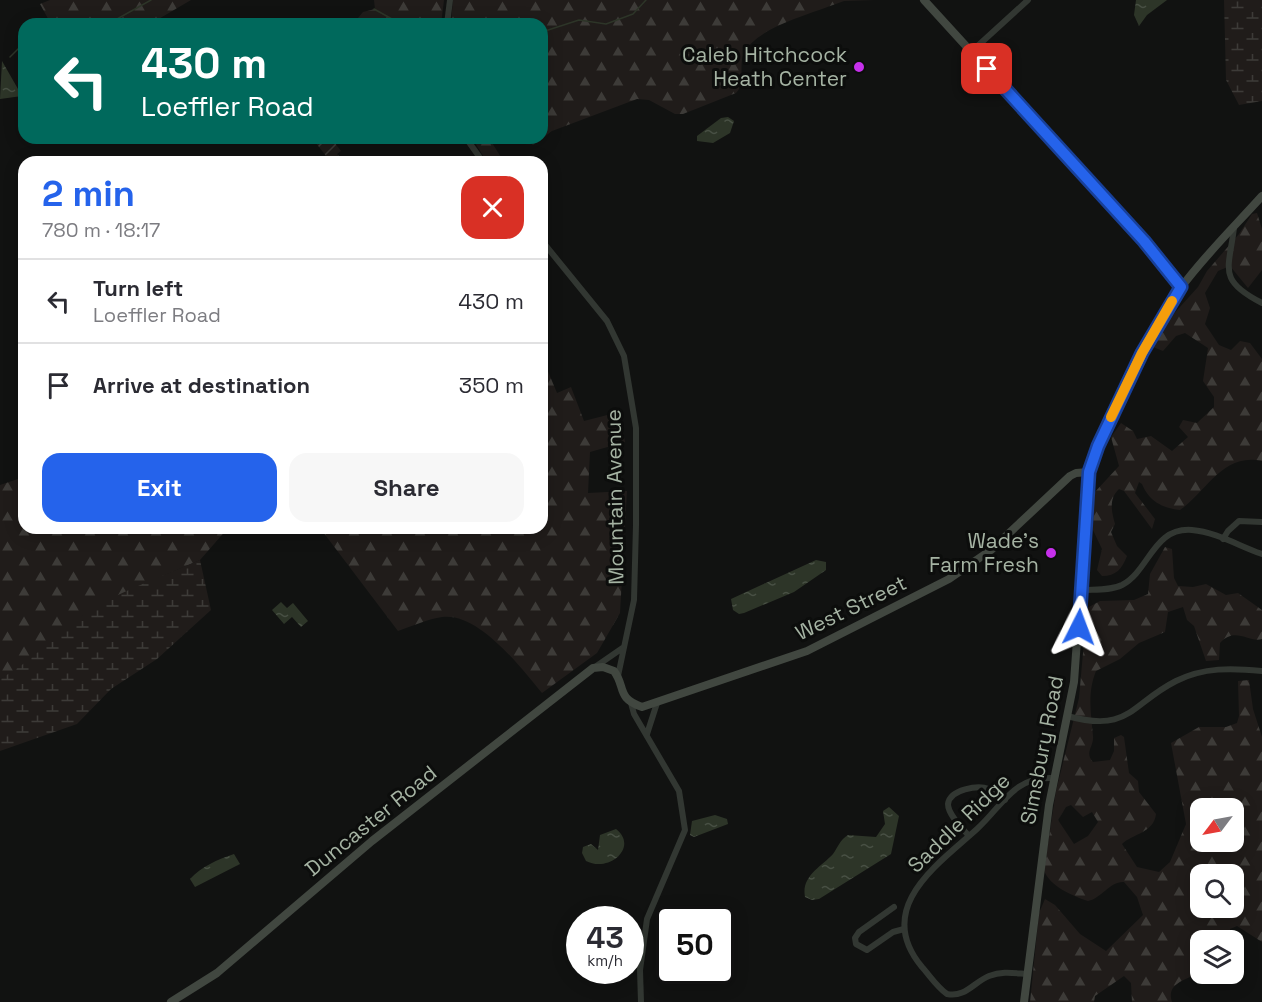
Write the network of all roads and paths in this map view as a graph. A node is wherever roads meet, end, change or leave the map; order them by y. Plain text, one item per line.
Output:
1 (450, 0) edge
2 (924, 0) edge
3 (1028, 0) edge
4 (448, 18) edge
5 (971, 52) junction
6 (1262, 196) edge
7 (1234, 227) junction
8 (548, 248) edge
9 (1181, 287) junction
10 (1262, 303) edge
11 (1089, 472) junction
12 (1262, 522) edge
13 (1223, 539) junction
14 (1262, 554) edge
15 (1081, 590) junction
16 (624, 646) junction
17 (593, 668) junction
18 (1262, 671) edge
19 (618, 676) junction
20 (631, 703) junction
21 (657, 703) junction
22 (1067, 716) junction
23 (647, 734) junction
24 (1053, 778) junction
25 (1005, 800) junction
26 (969, 836) junction
27 (894, 906) dead end
28 (904, 929) junction
29 (1027, 974) junction
30 (171, 1002) edge
31 (641, 1002) edge
32 (1024, 1002) edge

1 - 4 street
2 - 5 main road
3 - 5 street
5 - 9 main road
6 - 7 main road, Simsbury Road
7 - 9 main road, Simsbury Road
7 - 10 street
8 - 16 street, Mountain Avenue
9 - 11 main road, Simsbury Road
11 - 15 main road, Simsbury Road
11 - 21 main road, West Street
12 - 13 street
13 - 14 street
13 - 15 street
15 - 22 main road, Simsbury Road
16 - 17 street, Duncaster Road
16 - 19 street, Mountain Avenue
17 - 19 main road
17 - 30 main road, Duncaster Road
18 - 22 street
19 - 20 main road
20 - 21 main road, West Street
20 - 23 street
21 - 23 street
22 - 24 main road, Simsbury Road
23 - 31 street
24 - 25 street, Saddle Ridge
24 - 29 main road, Simsbury Road
25 - 26 street, Saddle Ridge
25 - 26 street
26 - 28 street, Saddle Ridge
27 - 28 street
28 - 29 street
29 - 32 main road, Simsbury Road

